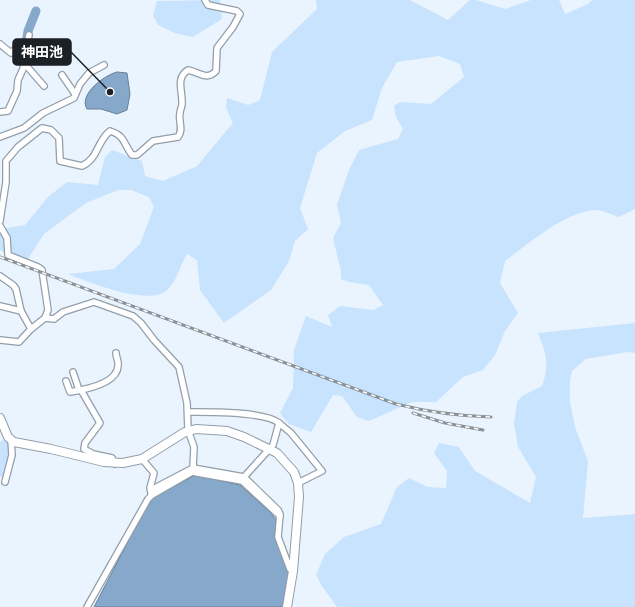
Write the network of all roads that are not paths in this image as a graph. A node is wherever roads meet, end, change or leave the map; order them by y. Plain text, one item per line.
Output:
1 (205, 0) edge
2 (29, 35) dead end
3 (0, 44) edge
4 (27, 53) junction
5 (24, 63) junction
6 (104, 65) dead end
7 (62, 76) dead end
8 (44, 86) dead end
9 (75, 94) junction
10 (0, 112) edge
11 (0, 137) edge
12 (0, 221) edge
13 (0, 226) edge
14 (0, 276) edge
15 (0, 306) edge
16 (21, 311) junction
17 (45, 318) junction
18 (31, 329) junction
19 (0, 340) edge
20 (116, 353) dead end
21 (73, 372) dead end
22 (66, 381) dead end
23 (80, 390) junction
24 (188, 412) junction
25 (0, 418) edge
26 (279, 423) junction
27 (188, 430) junction
28 (11, 440) junction
29 (269, 448) junction
30 (142, 459) junction
31 (115, 464) junction
32 (192, 468) junction
33 (244, 477) junction
34 (5, 482) dead end
35 (298, 483) junction
36 (151, 493) junction
37 (280, 516) junction
38 (293, 571) junction
39 (87, 607) edge
40 (287, 607) edge

1 - 12 street
2 - 4 street
3 - 4 street
4 - 5 street
5 - 8 street
5 - 10 street
6 - 9 street
7 - 9 street
9 - 11 street
13 - 17 street
14 - 16 street
15 - 16 street
16 - 18 street
17 - 18 street
17 - 24 street
18 - 19 street
20 - 23 street
21 - 23 street
22 - 23 street
23 - 31 street
24 - 26 street
24 - 27 street
25 - 28 main road
26 - 29 street
26 - 35 street
27 - 29 main road
27 - 30 main road
27 - 32 street
28 - 31 main road
28 - 34 street
29 - 33 street
29 - 35 main road
30 - 31 main road
30 - 36 street
32 - 33 street
32 - 36 street
33 - 37 street
35 - 38 main road
36 - 37 street
36 - 39 street
37 - 38 street
38 - 40 main road

